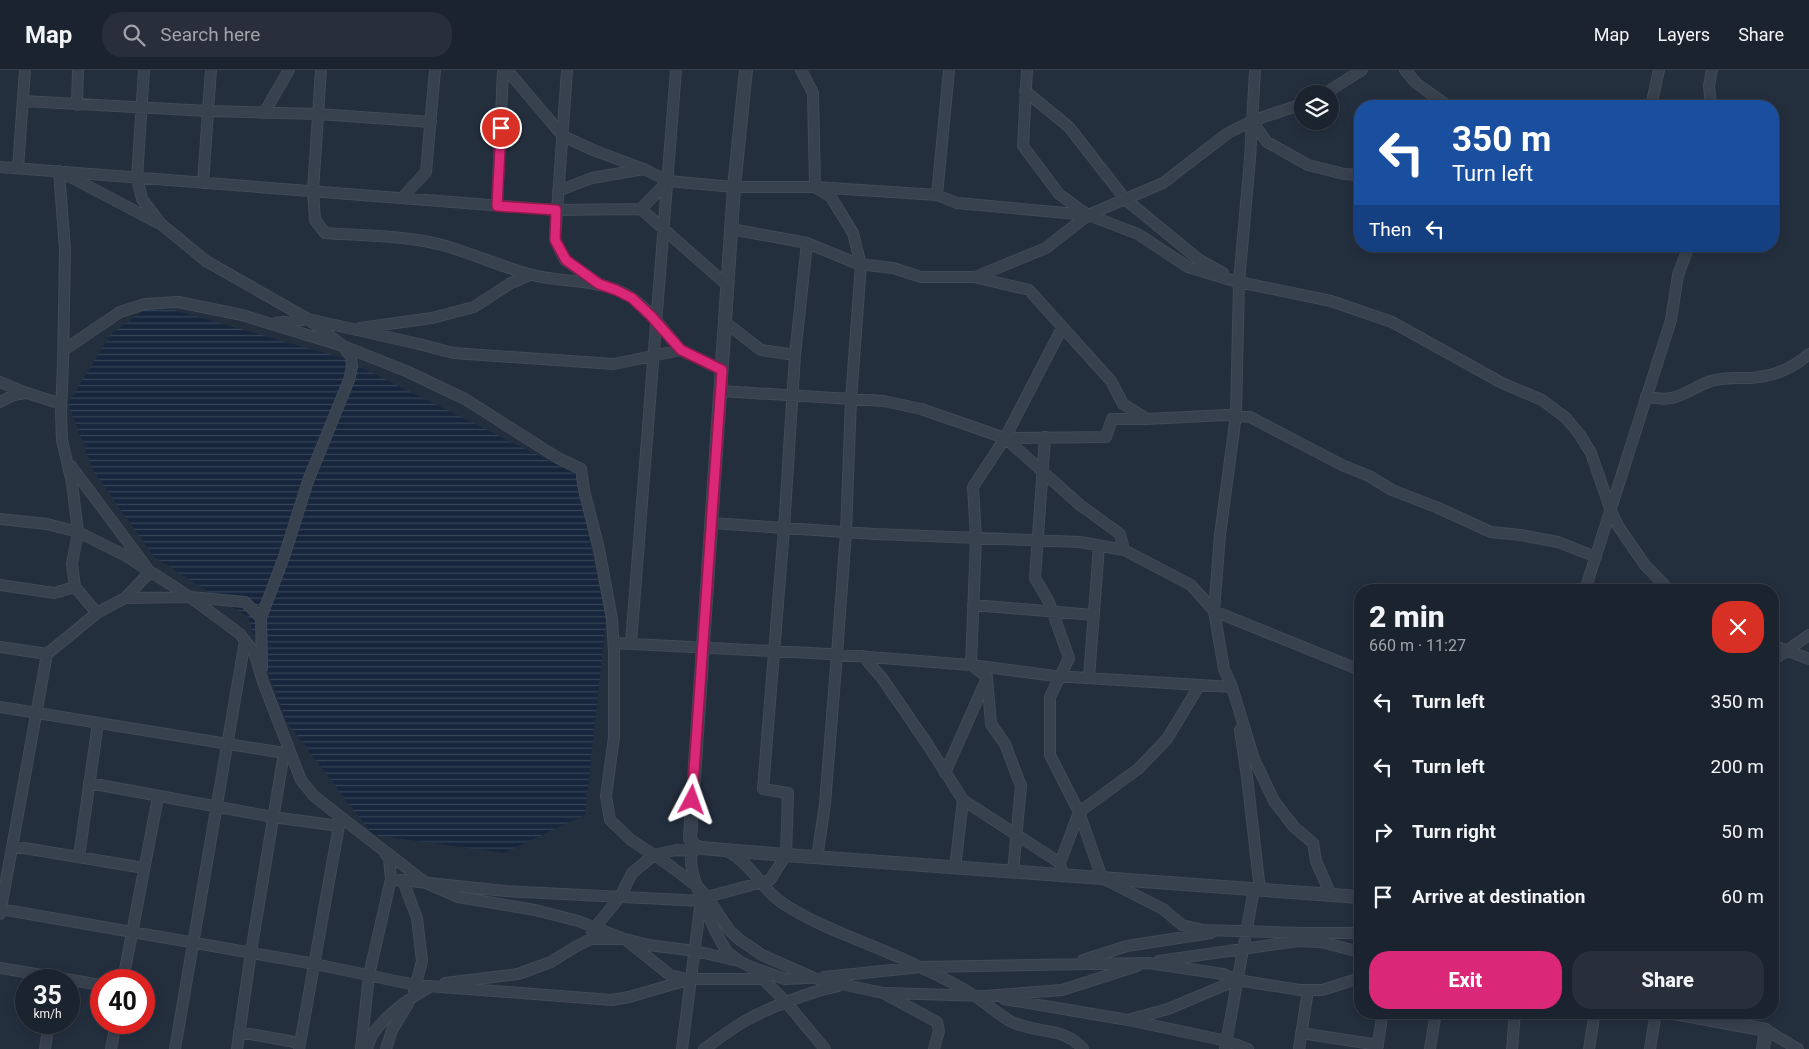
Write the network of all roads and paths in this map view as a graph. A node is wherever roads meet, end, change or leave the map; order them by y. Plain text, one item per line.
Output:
1 (25, 70) edge
2 (78, 70) edge
3 (144, 70) edge
4 (211, 70) edge
5 (289, 70) edge
6 (321, 70) edge
7 (435, 70) edge
8 (505, 70) edge
9 (567, 70) edge
10 (676, 70) edge
11 (746, 70) edge
12 (801, 70) edge
13 (949, 70) edge
14 (1027, 70) edge
15 (1362, 70) edge
16 (1406, 70) edge
17 (1659, 70) edge
18 (1712, 70) edge
19 (1255, 71) edge
20 (1338, 85) edge
21 (1025, 91) junction
22 (1440, 100) edge
23 (1652, 100) edge
24 (1710, 100) edge
25 (23, 102) junction
26 (77, 105) junction
27 (1294, 107) edge
28 (141, 109) junction
29 (208, 111) junction
30 (264, 113) junction
31 (318, 114) junction
32 (1252, 121) junction
33 (431, 122) junction
34 (563, 136) junction
35 (0, 167) edge
36 (18, 168) junction
37 (644, 168) junction
38 (59, 171) junction
39 (1354, 175) edge
40 (137, 178) junction
41 (668, 181) junction
42 (203, 183) junction
43 (815, 187) junction
44 (734, 188) junction
45 (313, 191) junction
46 (558, 191) junction
47 (937, 195) junction
48 (402, 198) junction
49 (1125, 199) junction
50 (497, 206) junction
51 (641, 208) junction
52 (556, 210) junction
53 (1088, 215) junction
54 (161, 224) junction
55 (731, 228) junction
56 (664, 229) junction
57 (807, 242) junction
58 (1687, 252) edge
59 (862, 265) junction
60 (530, 274) junction
61 (974, 277) junction
62 (1239, 282) junction
63 (599, 284) junction
64 (727, 285) junction
65 (308, 320) junction
66 (272, 323) junction
67 (657, 323) junction
68 (726, 323) junction
69 (1062, 328) junction
70 (352, 329) junction
71 (343, 346) junction
72 (64, 350) junction
73 (681, 350) junction
74 (1809, 354) edge
75 (654, 356) junction
76 (795, 356) junction
77 (722, 370) junction
78 (0, 382) edge
79 (720, 391) junction
80 (28, 393) junction
81 (794, 395) junction
82 (1646, 396) junction
83 (851, 399) junction
84 (0, 402) edge
85 (61, 404) junction
86 (1236, 415) junction
87 (1147, 420) junction
88 (1045, 437) junction
89 (1005, 438) junction
90 (67, 461) junction
91 (1042, 472) junction
92 (1611, 511) junction
93 (0, 519) edge
94 (711, 523) junction
95 (784, 529) junction
96 (78, 532) junction
97 (846, 532) junction
98 (976, 538) junction
99 (1037, 541) junction
100 (1099, 546) junction
101 (1124, 550) junction
102 (1596, 557) junction
103 (150, 572) junction
104 (1587, 584) edge
105 (1663, 584) edge
106 (0, 585) edge
107 (75, 587) junction
108 (190, 597) junction
109 (125, 598) junction
110 (973, 605) junction
111 (1214, 611) junction
112 (1053, 612) junction
113 (97, 613) junction
114 (1094, 615) junction
115 (261, 618) junction
116 (1809, 636) edge
117 (244, 641) junction
118 (614, 643) junction
119 (631, 643) junction
120 (0, 647) edge
121 (703, 648) junction
122 (1779, 648) edge
123 (774, 651) junction
124 (1787, 651) junction
125 (47, 654) junction
126 (837, 654) junction
127 (863, 656) junction
128 (1779, 656) edge
129 (1809, 659) edge
130 (971, 664) junction
131 (1354, 668) edge
132 (1060, 676) junction
133 (987, 677) junction
134 (1090, 678) junction
135 (263, 682) junction
136 (1200, 686) junction
137 (1232, 687) junction
138 (0, 707) edge
139 (36, 713) junction
140 (98, 723) junction
141 (226, 744) junction
142 (288, 754) junction
143 (945, 773) junction
144 (89, 784) junction
145 (158, 796) junction
146 (963, 800) junction
147 (215, 807) junction
148 (1079, 812) junction
149 (273, 817) junction
150 (339, 822) junction
151 (1017, 835) junction
152 (12, 846) junction
153 (693, 848) junction
154 (383, 850) junction
155 (727, 850) junction
156 (654, 855) junction
157 (786, 855) junction
158 (79, 857) junction
159 (817, 858) junction
160 (144, 868) junction
161 (955, 868) junction
162 (1062, 869) junction
163 (1013, 872) junction
164 (1102, 878) junction
165 (391, 880) junction
166 (403, 881) junction
167 (762, 882) junction
168 (426, 883) junction
169 (698, 887) junction
170 (1257, 890) junction
171 (1331, 895) junction
172 (620, 897) junction
173 (1354, 897) edge
174 (705, 899) junction
175 (0, 911) edge
176 (596, 928) junction
177 (1241, 930) junction
178 (132, 931) junction
179 (1354, 932) edge
180 (1354, 933) edge
181 (625, 939) junction
182 (193, 942) junction
183 (1321, 942) junction
184 (575, 947) junction
185 (1243, 949) junction
186 (1354, 950) edge
187 (695, 951) junction
188 (251, 952) junction
189 (738, 961) junction
190 (1148, 962) junction
191 (1074, 963) junction
192 (315, 964) junction
193 (921, 967) junction
194 (0, 968) edge
195 (752, 968) junction
196 (125, 969) edge
197 (15, 971) edge
198 (369, 975) junction
199 (814, 978) junction
200 (691, 979) junction
201 (762, 979) junction
202 (1238, 980) junction
203 (1354, 980) edge
204 (415, 985) junction
205 (844, 985) junction
206 (432, 986) junction
207 (1308, 990) junction
208 (883, 993) junction
209 (974, 995) junction
210 (985, 996) junction
211 (412, 998) junction
212 (786, 1002) junction
213 (1382, 1019) edge
214 (1435, 1019) edge
215 (1514, 1019) edge
216 (1594, 1019) edge
217 (1655, 1019) edge
218 (1706, 1019) edge
219 (1128, 1020) junction
220 (1766, 1030) junction
221 (239, 1032) junction
222 (47, 1034) edge
223 (114, 1034) edge
224 (1301, 1034) junction
225 (1226, 1045) edge
226 (299, 1046) edge
227 (1378, 1047) edge
228 (45, 1049) edge
229 (111, 1049) edge
230 (175, 1049) edge
231 (237, 1049) edge
232 (361, 1049) edge
233 (367, 1049) edge
234 (386, 1049) edge
235 (682, 1049) edge
236 (704, 1049) edge
237 (825, 1049) edge
238 (934, 1049) edge
239 (1082, 1049) edge
240 (1248, 1049) edge
241 (1299, 1049) edge
242 (1430, 1049) edge
243 (1512, 1049) edge
244 (1589, 1049) edge
245 (1650, 1049) edge
246 (1763, 1049) edge
247 (1798, 1049) edge

1 - 25 street
2 - 26 street
3 - 28 street
4 - 29 street
5 - 30 street
6 - 31 street
7 - 33 street
8 - 34 street
8 - 50 street
9 - 34 street
10 - 41 street
11 - 44 street
12 - 43 street
13 - 47 street
14 - 21 street
15 - 20 street
16 - 22 street
17 - 23 street
18 - 24 street
19 - 32 street
21 - 49 street
21 - 53 street
25 - 26 street
25 - 36 street
26 - 28 street
27 - 32 street
28 - 29 street
28 - 40 street
29 - 30 street
29 - 42 street
30 - 31 street
31 - 33 street
31 - 45 street
32 - 39 street
32 - 49 street
32 - 62 street
33 - 48 street
34 - 37 street
34 - 46 street
35 - 36 street
36 - 38 street
37 - 41 street
37 - 46 street
38 - 40 street
38 - 54 street
38 - 72 street
40 - 42 street
40 - 54 street
41 - 44 street
41 - 51 street
41 - 56 street
42 - 45 street
43 - 44 street
43 - 47 street
43 - 59 street
44 - 55 street
45 - 48 street
45 - 60 street
46 - 52 street
47 - 53 street
48 - 50 street
49 - 53 street
49 - 62 street
50 - 52 street
51 - 52 street
51 - 56 street
52 - 63 street
53 - 61 street
53 - 62 street
54 - 65 street
55 - 57 street
55 - 64 street
56 - 64 street
56 - 67 street
57 - 59 street
57 - 76 street
58 - 82 street
59 - 61 street
59 - 83 street
60 - 63 street
60 - 70 street
61 - 69 street
62 - 86 street
62 - 92 street
63 - 67 street
64 - 68 street
65 - 66 street
65 - 70 street
65 - 71 street
66 - 71 street
66 - 72 street
67 - 73 street
67 - 75 street
68 - 76 street
68 - 77 street
69 - 87 street
69 - 89 street
70 - 75 street
71 - 115 street
71 - 118 street
72 - 85 street
73 - 75 street
73 - 77 street
74 - 82 street
75 - 119 street
76 - 81 street
77 - 79 street
78 - 80 street
79 - 81 street
79 - 94 street
80 - 84 street
80 - 85 street
81 - 83 street
81 - 95 street
82 - 92 street
83 - 89 street
83 - 97 street
85 - 90 street
86 - 87 street
86 - 102 street
86 - 111 street
87 - 88 street
88 - 89 street
88 - 91 street
89 - 91 street
89 - 98 street
90 - 96 street
90 - 103 street
91 - 99 street
91 - 101 street
92 - 102 street
92 - 105 street
93 - 96 street
94 - 95 street
94 - 121 street
95 - 97 street
95 - 123 street
96 - 103 street
96 - 107 street
97 - 98 street
97 - 126 street
98 - 99 street
98 - 110 street
99 - 100 street
99 - 112 street
100 - 101 street
100 - 114 street
101 - 111 street
102 - 104 street
103 - 108 street
103 - 109 street
106 - 107 street
107 - 113 street
108 - 109 street
108 - 115 street
108 - 117 street
109 - 113 street
110 - 112 street
110 - 130 street
111 - 131 street
111 - 137 street
112 - 114 street
112 - 132 street
113 - 125 street
114 - 134 street
115 - 135 street
116 - 124 street
117 - 135 street
117 - 141 street
118 - 119 street
118 - 156 street
119 - 121 street
120 - 125 street
121 - 123 street
121 - 153 street
122 - 124 street
123 - 126 street
123 - 157 street
124 - 128 street
124 - 129 street
125 - 139 street
126 - 127 street
126 - 159 street
127 - 130 street
127 - 143 street
130 - 132 street
130 - 133 street
132 - 134 street
132 - 148 street
133 - 143 street
133 - 151 street
134 - 136 street
135 - 142 street
136 - 137 street
136 - 148 street
137 - 170 street
137 - 171 street
138 - 139 street
139 - 140 street
139 - 152 street
140 - 141 street
140 - 144 street
141 - 142 street
141 - 147 street
142 - 149 street
142 - 150 street
143 - 146 street
144 - 145 street
144 - 158 street
145 - 147 street
145 - 160 street
146 - 151 street
146 - 161 street
147 - 149 street
147 - 182 street
148 - 162 street
148 - 164 street
149 - 150 street
149 - 188 street
150 - 154 street
150 - 192 street
151 - 162 street
151 - 163 street
152 - 158 street
152 - 175 street
153 - 155 street
153 - 156 street
153 - 169 street
154 - 165 street
154 - 168 street
155 - 157 street
155 - 167 street
156 - 169 street
156 - 172 street
157 - 159 street
157 - 167 street
158 - 160 street
159 - 161 street
160 - 178 street
161 - 163 street
162 - 163 street
162 - 164 street
164 - 170 street
164 - 177 street
165 - 166 street
165 - 198 street
166 - 168 street
166 - 204 street
167 - 174 street
167 - 193 street
168 - 172 street
168 - 176 street
169 - 174 street
170 - 171 street
170 - 177 street
171 - 173 street
172 - 174 street
172 - 176 street
174 - 187 street
174 - 189 street
174 - 199 street
175 - 178 street
176 - 181 street
176 - 184 street
177 - 179 street
177 - 185 street
177 - 191 street
178 - 182 street
178 - 196 street
180 - 183 street
181 - 184 street
181 - 187 street
181 - 200 street
182 - 188 street
182 - 230 street
183 - 185 street
183 - 186 street
184 - 206 street
185 - 190 street
185 - 202 street
187 - 189 street
187 - 200 street
188 - 192 street
188 - 221 street
189 - 195 street
190 - 191 street
190 - 202 street
190 - 210 street
191 - 193 street
192 - 198 street
192 - 226 street
193 - 199 street
193 - 209 street
194 - 197 street
195 - 199 street
195 - 201 street
198 - 204 street
198 - 232 street
199 - 205 street
200 - 201 street
200 - 206 street
200 - 235 street
201 - 212 street
202 - 207 street
202 - 219 street
202 - 225 street
203 - 207 street
204 - 206 street
204 - 211 street
205 - 208 street
205 - 212 street
206 - 211 street
207 - 224 street
208 - 209 street
208 - 238 street
209 - 210 street
209 - 239 street
210 - 219 street
211 - 233 street
211 - 234 street
212 - 236 street
212 - 237 street
213 - 227 street
214 - 242 street
215 - 243 street
216 - 244 street
217 - 245 street
218 - 220 street
219 - 225 street
220 - 246 street
220 - 247 street
221 - 226 street
221 - 231 street
222 - 228 street
223 - 229 street
224 - 227 street
224 - 241 street
225 - 240 street

